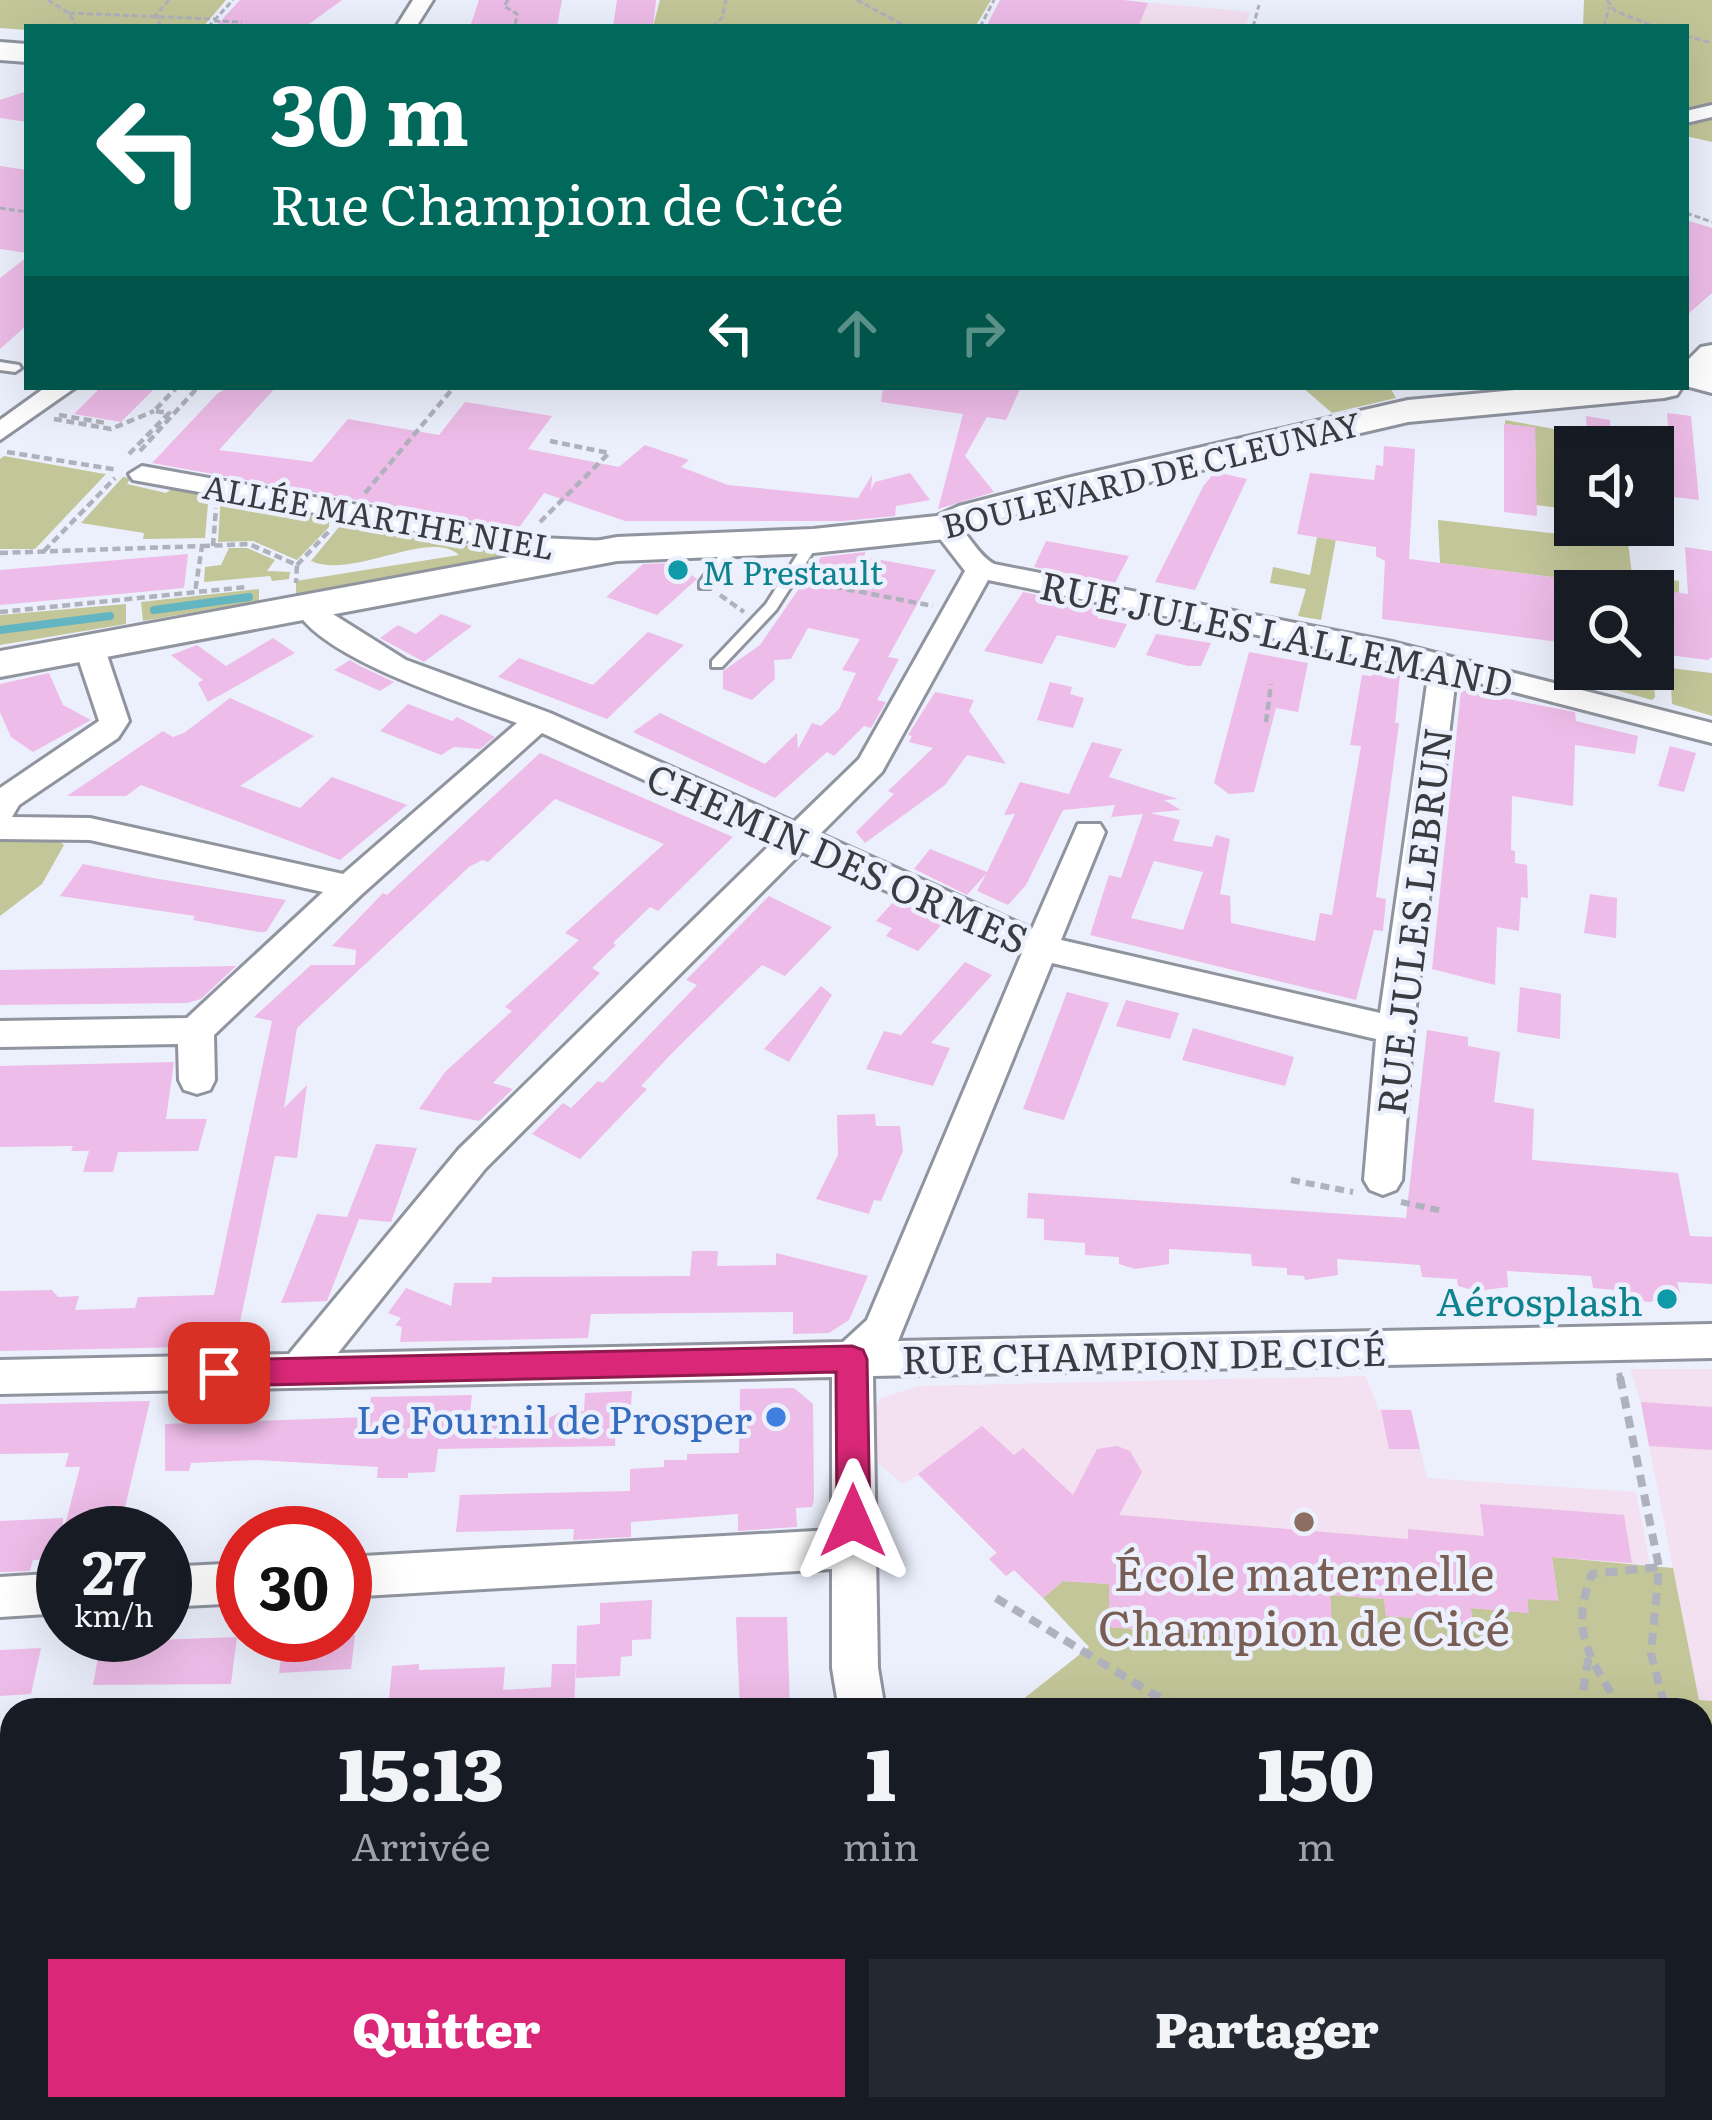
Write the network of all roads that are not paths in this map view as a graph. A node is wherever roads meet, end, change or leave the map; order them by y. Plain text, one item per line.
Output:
1 (59, 390) edge
2 (1569, 390) edge
3 (2, 442) edge
4 (142, 474) dead end
5 (945, 527) junction
6 (813, 541) junction
7 (734, 544) junction
8 (617, 549) junction
9 (980, 569) junction
10 (705, 585) road end
11 (302, 594) junction
12 (90, 649) junction
13 (0, 664) edge
14 (717, 664) dead end
15 (1447, 664) junction
16 (539, 721) junction
17 (1712, 733) edge
18 (0, 811) edge
19 (0, 828) edge
20 (1090, 832) dead end
21 (798, 837) junction
22 (349, 886) junction
23 (1042, 948) junction
24 (1396, 1030) junction
25 (196, 1031) junction
26 (0, 1034) edge
27 (197, 1080) dead end
28 (1378, 1191) road end
29 (1712, 1341) edge
30 (852, 1359) junction
31 (298, 1372) junction
32 (0, 1377) edge
33 (854, 1548) junction
34 (372, 1575) edge
35 (36, 1595) edge
36 (0, 1597) edge
37 (860, 1698) edge

1 - 3 street
2 - 5 main road, BOULEVARD DE CLEUNAY
4 - 8 street, ALLÉE MARTHE NIEL
5 - 6 main road, BOULEVARD DE CLEUNAY
5 - 9 street
6 - 7 main road, BOULEVARD DE CLEUNAY
6 - 14 lane
7 - 8 main road, BOULEVARD DE CLEUNAY
7 - 10 lane
8 - 11 main road, BOULEVARD DE CLEUNAY
9 - 15 street, RUE JULES LALLEMAND
9 - 21 street
11 - 12 main road, BOULEVARD DE CLEUNAY
11 - 16 street, CHEMIN DES ORMES
12 - 13 main road, BOULEVARD DE CLEUNAY
12 - 18 street
15 - 17 street, RUE JULES LALLEMAND
15 - 24 street, RUE JULES LEBRUN
16 - 21 street, CHEMIN DES ORMES
16 - 22 street
19 - 22 street
20 - 23 street
21 - 23 street, CHEMIN DES ORMES
21 - 31 street
22 - 25 street
23 - 24 street, CHEMIN DES ORMES
23 - 30 street
24 - 28 street, RUE JULES LEBRUN
25 - 26 street
25 - 27 street
29 - 30 street, RUE CHAMPION DE CICÉ
30 - 31 street, RUE CHAMPION DE CICÉ
30 - 33 street
31 - 32 street, RUE CHAMPION DE CICÉ
33 - 34 street
33 - 37 street
35 - 36 street

